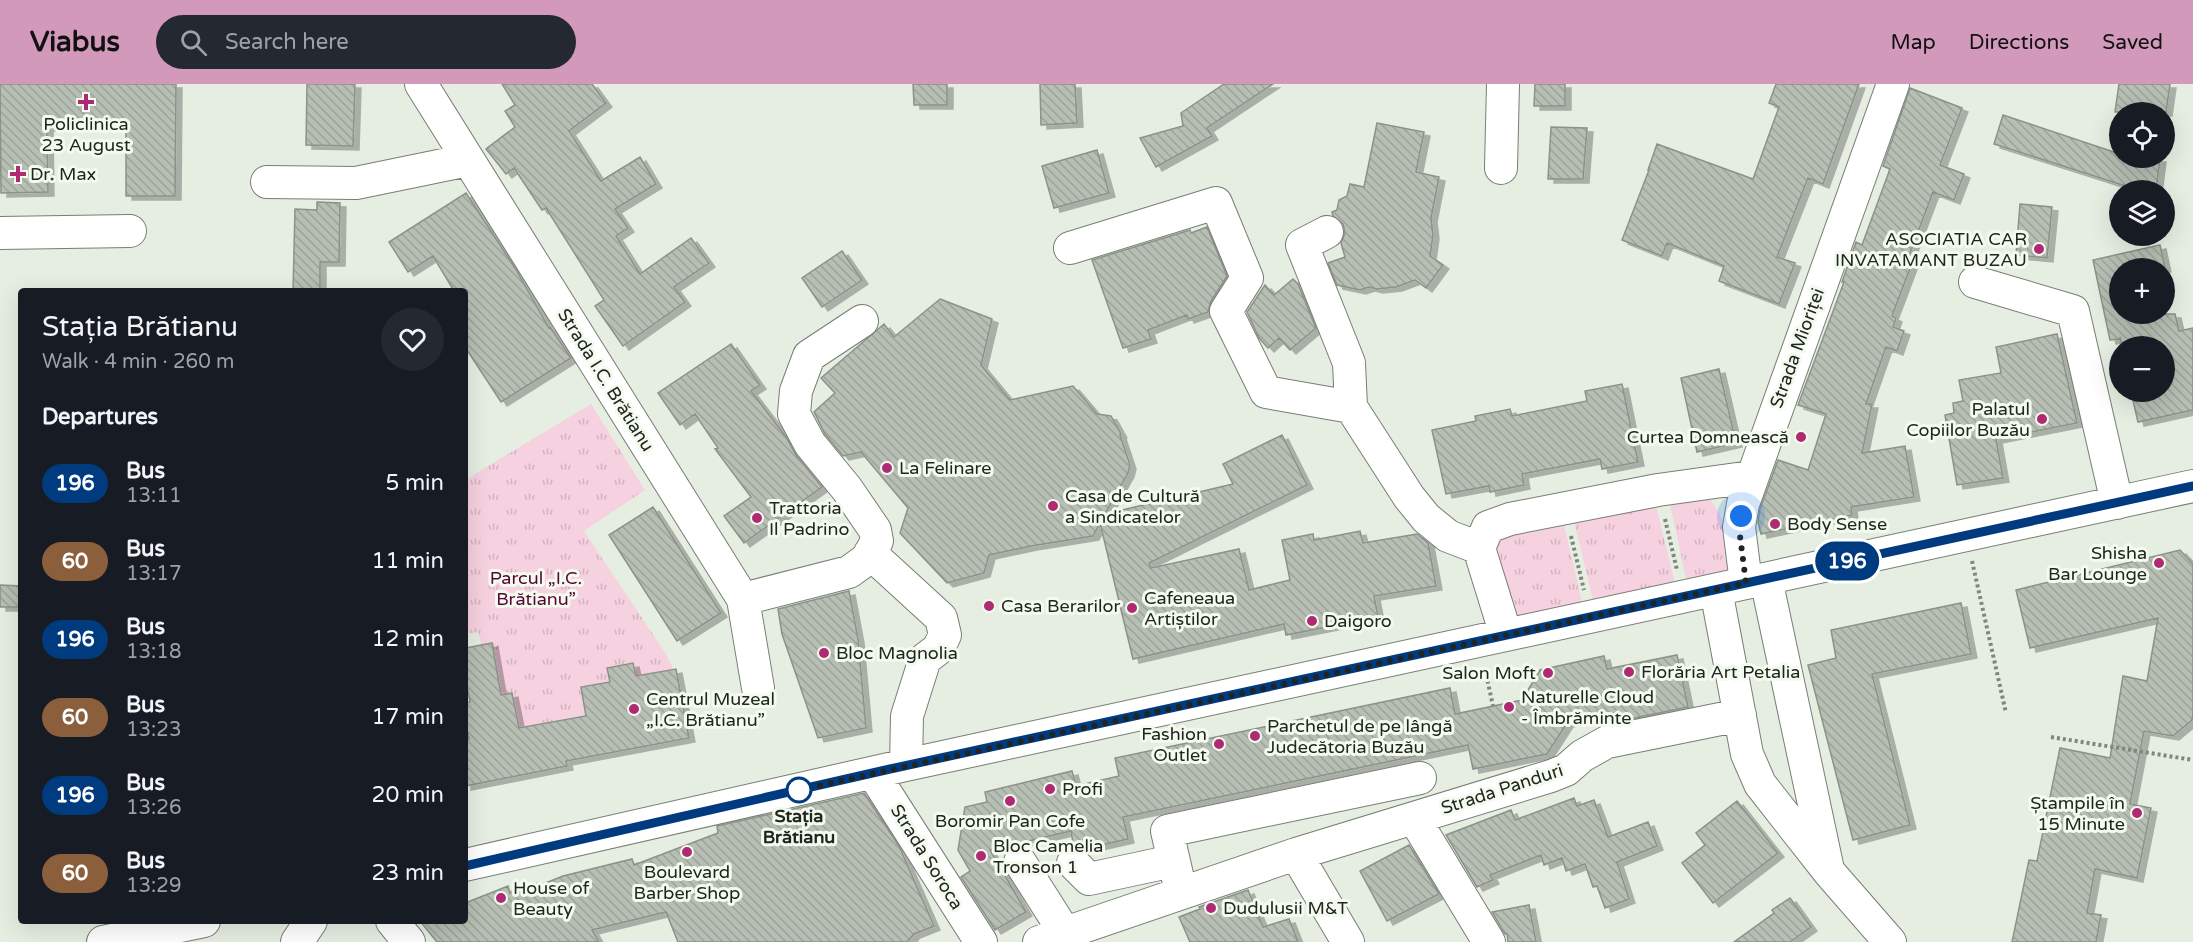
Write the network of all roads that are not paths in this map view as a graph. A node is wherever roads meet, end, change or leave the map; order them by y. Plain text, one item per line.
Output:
1 (420, 84) edge
2 (1503, 84) edge
3 (1893, 84) edge
4 (468, 160) junction
5 (1501, 168) dead end
6 (267, 182) dead end
7 (130, 231) dead end
8 (1327, 232) dead end
9 (0, 233) edge
10 (1070, 248) dead end
11 (1975, 282) dead end
12 (862, 321) dead end
13 (1351, 407) junction
14 (1751, 477) junction
15 (2193, 486) edge
16 (2117, 503) junction
17 (1479, 548) junction
18 (870, 553) junction
19 (1743, 584) junction
20 (743, 599) junction
21 (1492, 638) junction
22 (758, 688) dead end
23 (1740, 715) junction
24 (906, 765) junction
25 (873, 773) junction
26 (1420, 778) dead end
27 (1414, 818) junction
28 (1296, 854) junction
29 (1173, 861) junction
30 (1020, 862) dead end
31 (1073, 863) dead end
32 (468, 865) edge
33 (1829, 872) junction
34 (1180, 892) junction
35 (190, 924) edge
36 (309, 924) edge
37 (394, 924) edge
38 (1052, 937) edge
39 (103, 942) edge
40 (297, 942) edge
41 (409, 942) edge
42 (981, 942) edge
43 (1348, 942) edge
44 (1488, 942) edge
45 (1890, 942) edge

1 - 4 street, Strada I.C. Brătianu
2 - 5 street
3 - 14 street, Strada Mioriței
4 - 6 street
4 - 20 street, Strada I.C. Brătianu
7 - 9 street
8 - 13 street
10 - 13 street
11 - 16 street
12 - 18 street
13 - 17 street
14 - 17 street
14 - 19 street, Strada Mioriței
15 - 16 street
16 - 19 street
17 - 21 street
18 - 20 street
18 - 24 street
19 - 21 street
19 - 23 street
19 - 33 street
20 - 22 street, Strada I.C. Brătianu
21 - 24 street
23 - 27 street, Strada Panduri
23 - 33 street
24 - 25 street
25 - 32 street
25 - 42 street, Strada Soroca
26 - 29 street
27 - 28 street, Strada Panduri
27 - 44 street
28 - 34 street, Strada Panduri
28 - 43 street
29 - 31 street
29 - 34 street
30 - 38 street
33 - 45 street
34 - 38 street, Strada Panduri
35 - 39 street
36 - 40 street
37 - 41 street

